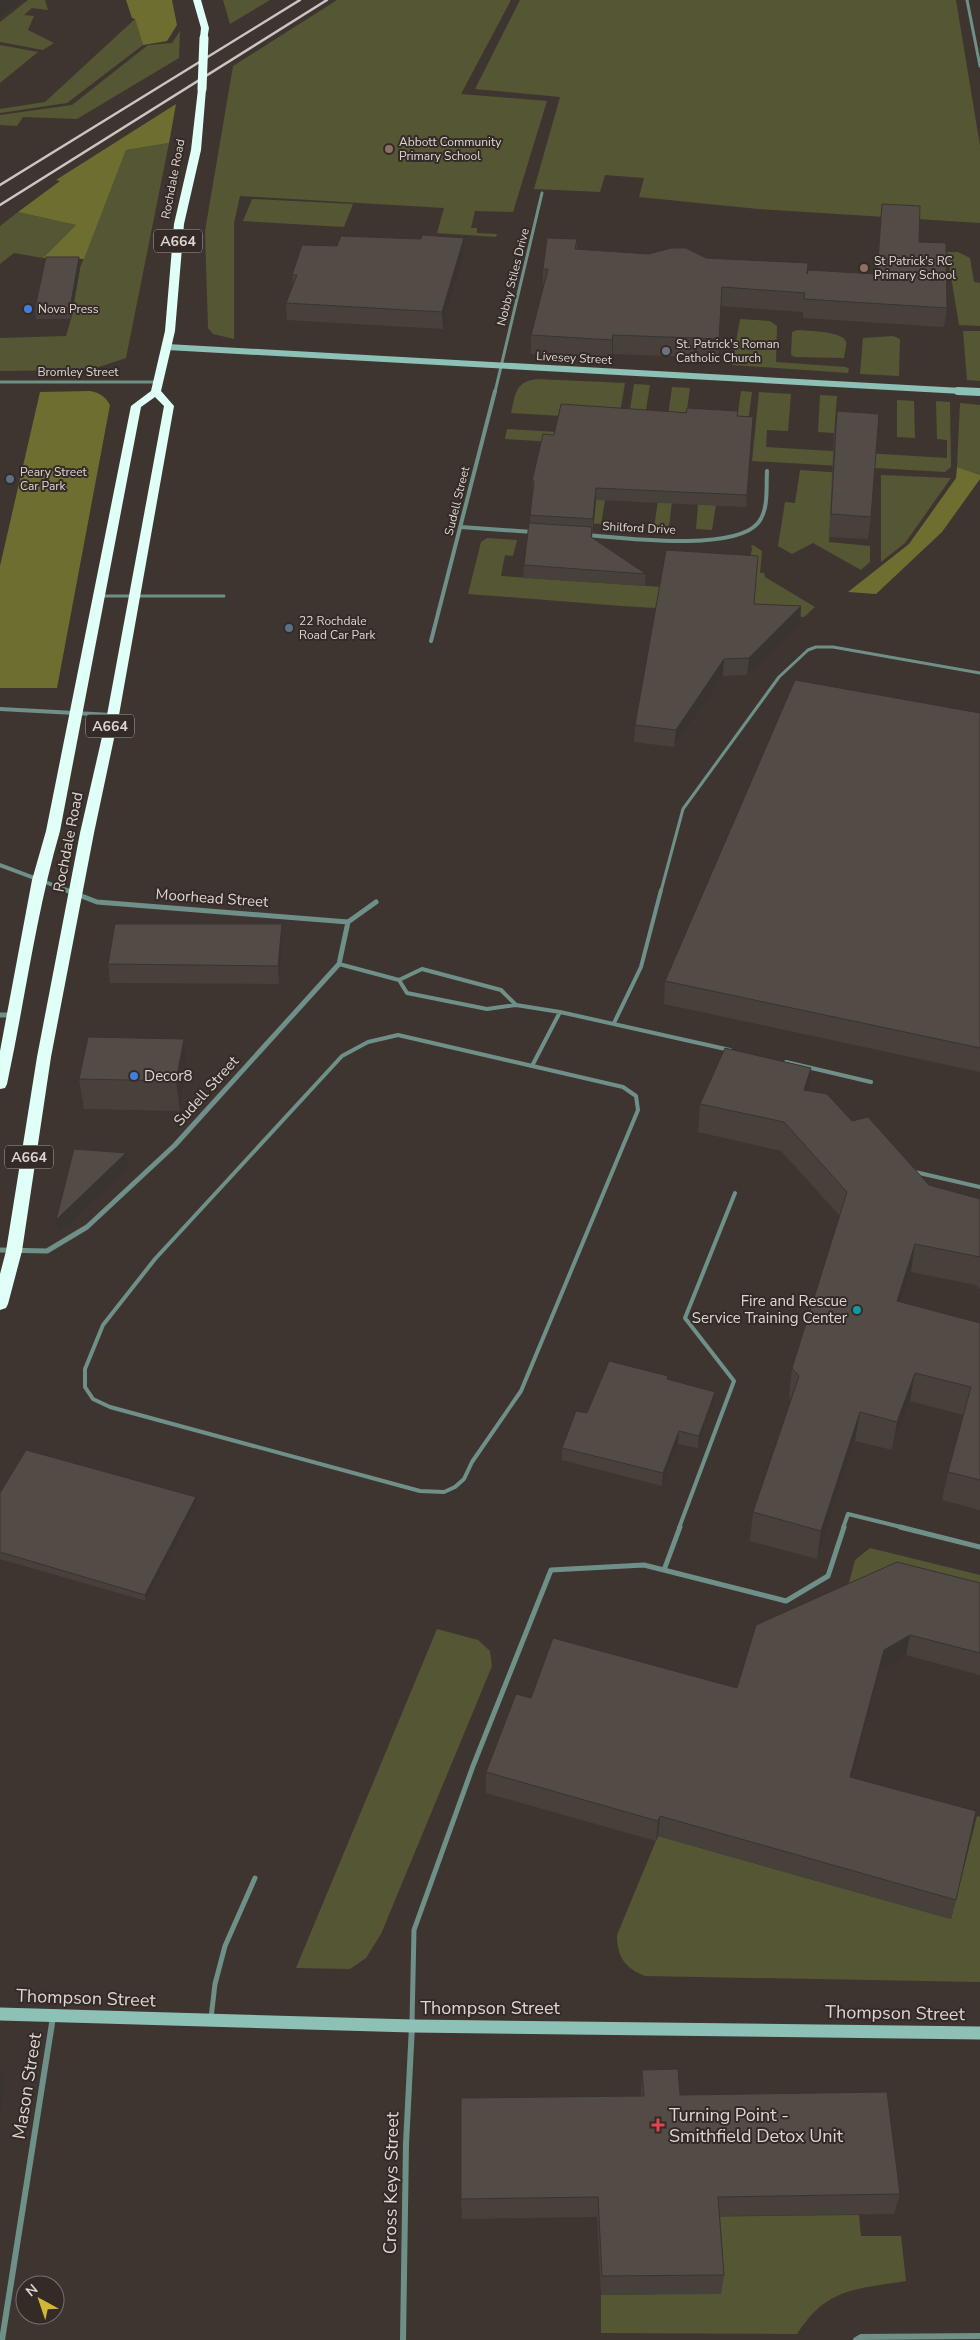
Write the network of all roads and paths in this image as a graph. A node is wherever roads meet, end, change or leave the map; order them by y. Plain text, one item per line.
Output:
1 (197, 0) edge
2 (967, 0) edge
3 (980, 66) edge
4 (542, 193) dead end
5 (167, 347) junction
6 (502, 365) junction
7 (0, 382) edge
8 (157, 387) junction
9 (980, 392) edge
10 (767, 471) dead end
11 (461, 527) junction
12 (537, 532) edge
13 (578, 535) edge
14 (99, 596) junction
15 (134, 596) junction
16 (224, 596) dead end
17 (431, 641) dead end
18 (980, 672) edge
19 (0, 709) edge
20 (75, 714) junction
21 (113, 715) junction
22 (0, 865) edge
23 (39, 880) junction
24 (76, 894) junction
25 (376, 902) dead end
26 (348, 922) junction
27 (339, 964) junction
28 (399, 980) junction
29 (516, 1005) junction
30 (560, 1012) junction
31 (15, 1015) junction
32 (0, 1016) edge
33 (614, 1023) junction
34 (740, 1052) edge
35 (778, 1061) edge
36 (532, 1066) junction
37 (871, 1082) dead end
38 (0, 1084) edge
39 (906, 1170) edge
40 (980, 1187) edge
41 (735, 1192) dead end
42 (7, 1250) edge
43 (0, 1304) edge
44 (980, 1547) edge
45 (664, 1570) junction
46 (255, 1878) dead end
47 (0, 2014) edge
48 (54, 2015) junction
49 (211, 2021) junction
50 (412, 2026) junction
51 (980, 2033) edge
52 (980, 2336) edge
53 (2, 2340) edge
54 (403, 2340) edge
55 (856, 2340) edge

1 - 5 highway, Rochdale Road / A664, bridge
2 - 3 street
4 - 6 street, Nobby Stiles Drive
5 - 6 street, Livesey Street
5 - 8 highway, Rochdale Road / A664
6 - 9 street, Livesey Street
6 - 11 street, Sudell Street
7 - 8 street, Bromley Street
8 - 14 highway, Rochdale Road / A664
8 - 15 highway, Rochdale Road / A664
10 - 13 street, Shilford Drive
11 - 12 street
11 - 17 street, Sudell Street
14 - 15 lane
14 - 20 highway, Rochdale Road / A664
15 - 16 lane
15 - 21 highway, Rochdale Road / A664
18 - 33 lane
19 - 20 street
20 - 21 street
20 - 23 highway, Rochdale Road / A664
21 - 24 highway, Rochdale Road / A664
22 - 23 street, Moorhead Street
23 - 24 street, Moorhead Street
23 - 31 highway, Rochdale Road / A664
24 - 26 street, Moorhead Street
24 - 42 highway, Rochdale Road / A664
25 - 26 street
26 - 27 street
27 - 28 lane
27 - 42 street, Sudell Street
28 - 29 lane
28 - 29 lane
29 - 30 lane
30 - 33 lane
30 - 36 lane
31 - 32 street
31 - 38 highway, Rochdale Road / A664
33 - 34 lane
35 - 37 lane
36 - 36 lane
39 - 40 lane
41 - 45 lane
42 - 43 highway, Rochdale Road / A664
44 - 45 lane
45 - 50 lane
46 - 49 lane
47 - 48 street, Thompson Street
48 - 49 street, Thompson Street
48 - 53 street, Mason Street
49 - 50 street, Thompson Street
50 - 51 street, Thompson Street
50 - 54 street, Cross Keys Street
52 - 55 street

